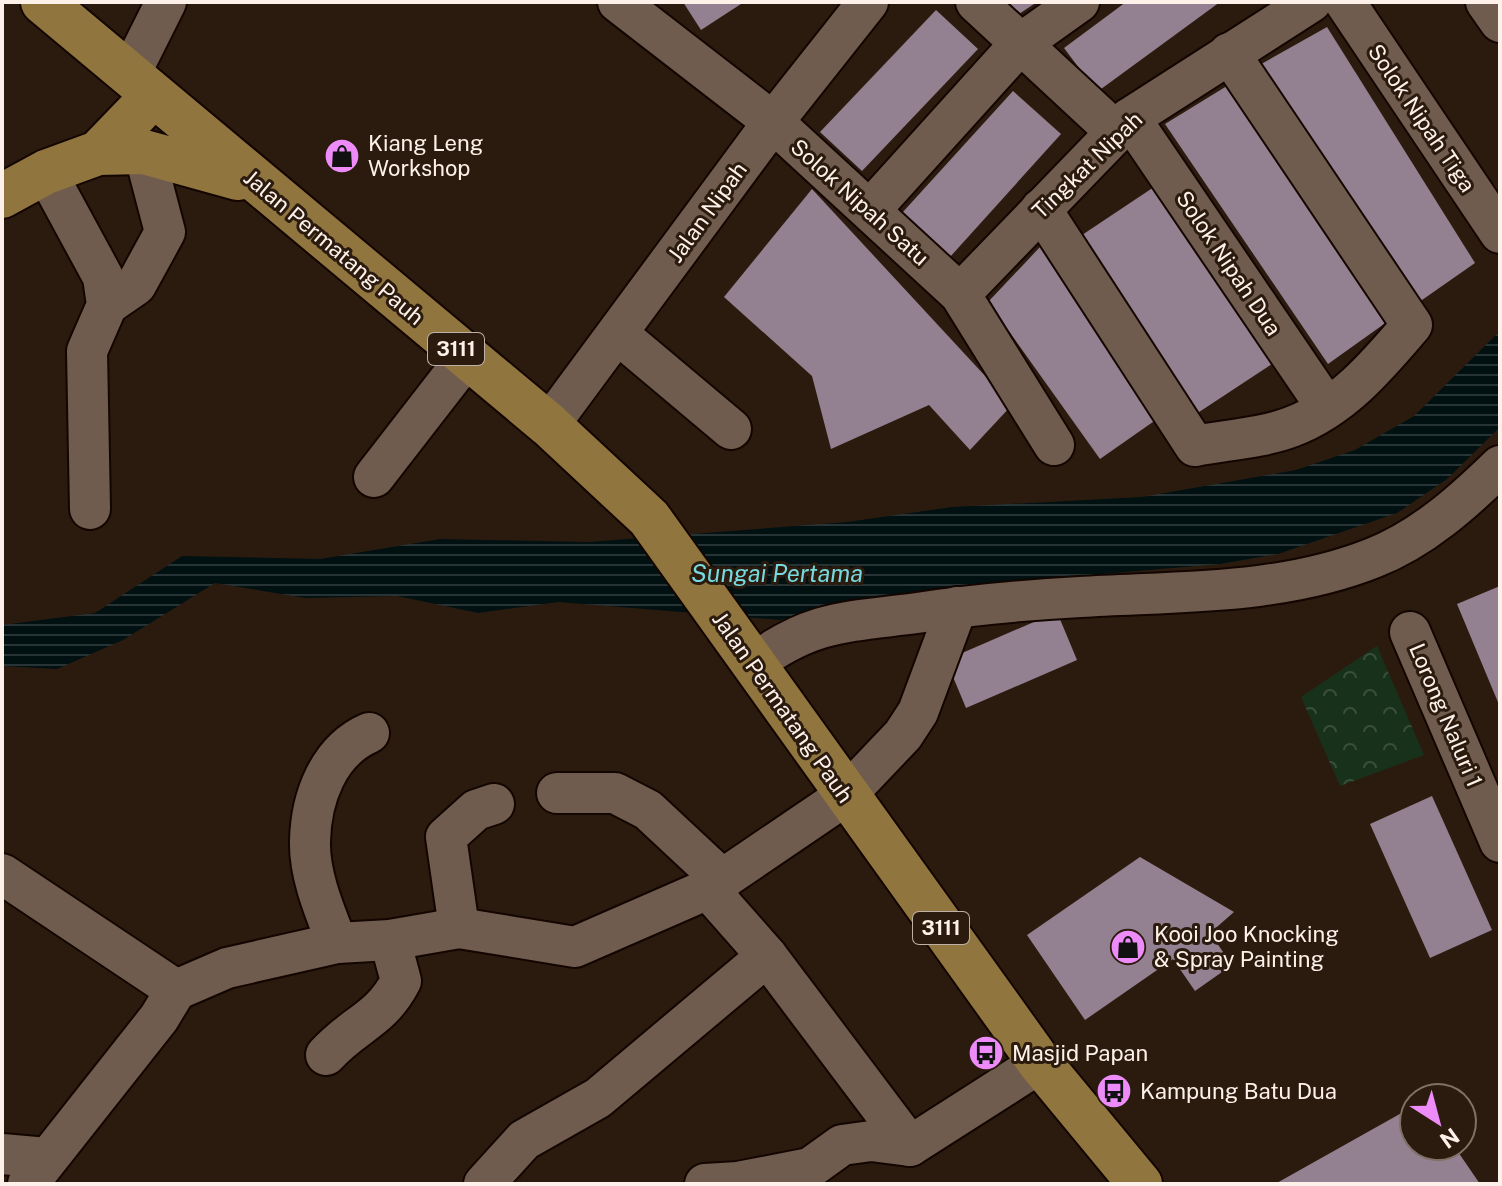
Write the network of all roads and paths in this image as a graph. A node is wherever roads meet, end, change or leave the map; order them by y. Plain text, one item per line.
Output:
1 (43, 2) edge
2 (166, 2) edge
3 (618, 2) edge
4 (868, 2) edge
5 (976, 2) edge
6 (1079, 2) edge
7 (1345, 2) edge
8 (1486, 2) edge
9 (1301, 4) edge
10 (1500, 22) edge
11 (1020, 44) junction
12 (1229, 53) junction
13 (141, 86) junction
14 (773, 122) junction
15 (1123, 125) junction
16 (144, 152) junction
17 (98, 153) junction
18 (46, 172) junction
19 (260, 185) junction
20 (2, 196) edge
21 (871, 209) junction
22 (1041, 209) junction
23 (1500, 233) edge
24 (960, 294) junction
25 (107, 305) junction
26 (618, 334) junction
27 (467, 357) junction
28 (1327, 408) junction
29 (549, 425) junction
30 (731, 429) dead end
31 (1054, 445) dead end
32 (1500, 466) edge
33 (374, 477) dead end
34 (90, 509) dead end
35 (957, 607) junction
36 (1410, 632) dead end
37 (753, 664) junction
38 (369, 733) dead end
39 (557, 793) dead end
40 (845, 796) junction
41 (494, 804) dead end
42 (1500, 842) edge
43 (2, 874) edge
44 (716, 884) junction
45 (459, 928) junction
46 (390, 940) junction
47 (337, 943) junction
48 (767, 956) junction
49 (176, 990) junction
50 (326, 1055) dead end
51 (1040, 1063) junction
52 (910, 1146) junction
53 (2, 1154) edge
54 (38, 1171) edge
55 (484, 1184) edge
56 (705, 1184) edge
57 (1140, 1184) edge

1 - 13 main road, Jalan Permatang Pauh / 3111
2 - 13 street
3 - 14 street, Solok Nipah Satu
4 - 14 street, Jalan Nipah
5 - 11 street, Solok Nipah Dua
6 - 11 street
7 - 23 street, Solok Nipah Tiga
8 - 10 street
9 - 12 street, Tingkat Nipah
11 - 15 street, Solok Nipah Dua
11 - 21 street
12 - 15 street, Tingkat Nipah
12 - 28 street
13 - 17 main road
13 - 18 main road
13 - 19 main road, Jalan Permatang Pauh / 3111
14 - 21 street, Solok Nipah Satu
14 - 26 street, Jalan Nipah
15 - 22 street, Tingkat Nipah
15 - 28 street, Solok Nipah Dua
16 - 17 main road
16 - 19 main road
16 - 25 street
17 - 18 main road
18 - 20 main road
18 - 25 street
19 - 27 main road, Jalan Permatang Pauh / 3111
21 - 24 street, Solok Nipah Satu
22 - 24 street, Tingkat Nipah
22 - 28 street
24 - 31 street, Solok Nipah Satu
25 - 34 street
26 - 29 street, Jalan Nipah
26 - 30 street
27 - 29 main road, Jalan Permatang Pauh / 3111
27 - 33 street
29 - 37 main road, Jalan Permatang Pauh / 3111
32 - 35 street
35 - 37 street
35 - 40 street
36 - 42 street, Lorong Naluri 1
37 - 40 main road, Jalan Permatang Pauh / 3111
38 - 47 street
39 - 44 street
40 - 44 street
40 - 51 main road, Jalan Permatang Pauh / 3111
41 - 45 street
43 - 49 street
44 - 45 street
44 - 48 street
45 - 46 street
46 - 47 street
46 - 50 street
47 - 49 street
48 - 52 street
48 - 55 street
49 - 54 street
51 - 52 street
51 - 57 main road, Jalan Permatang Pauh / 3111
52 - 56 street
53 - 54 street

